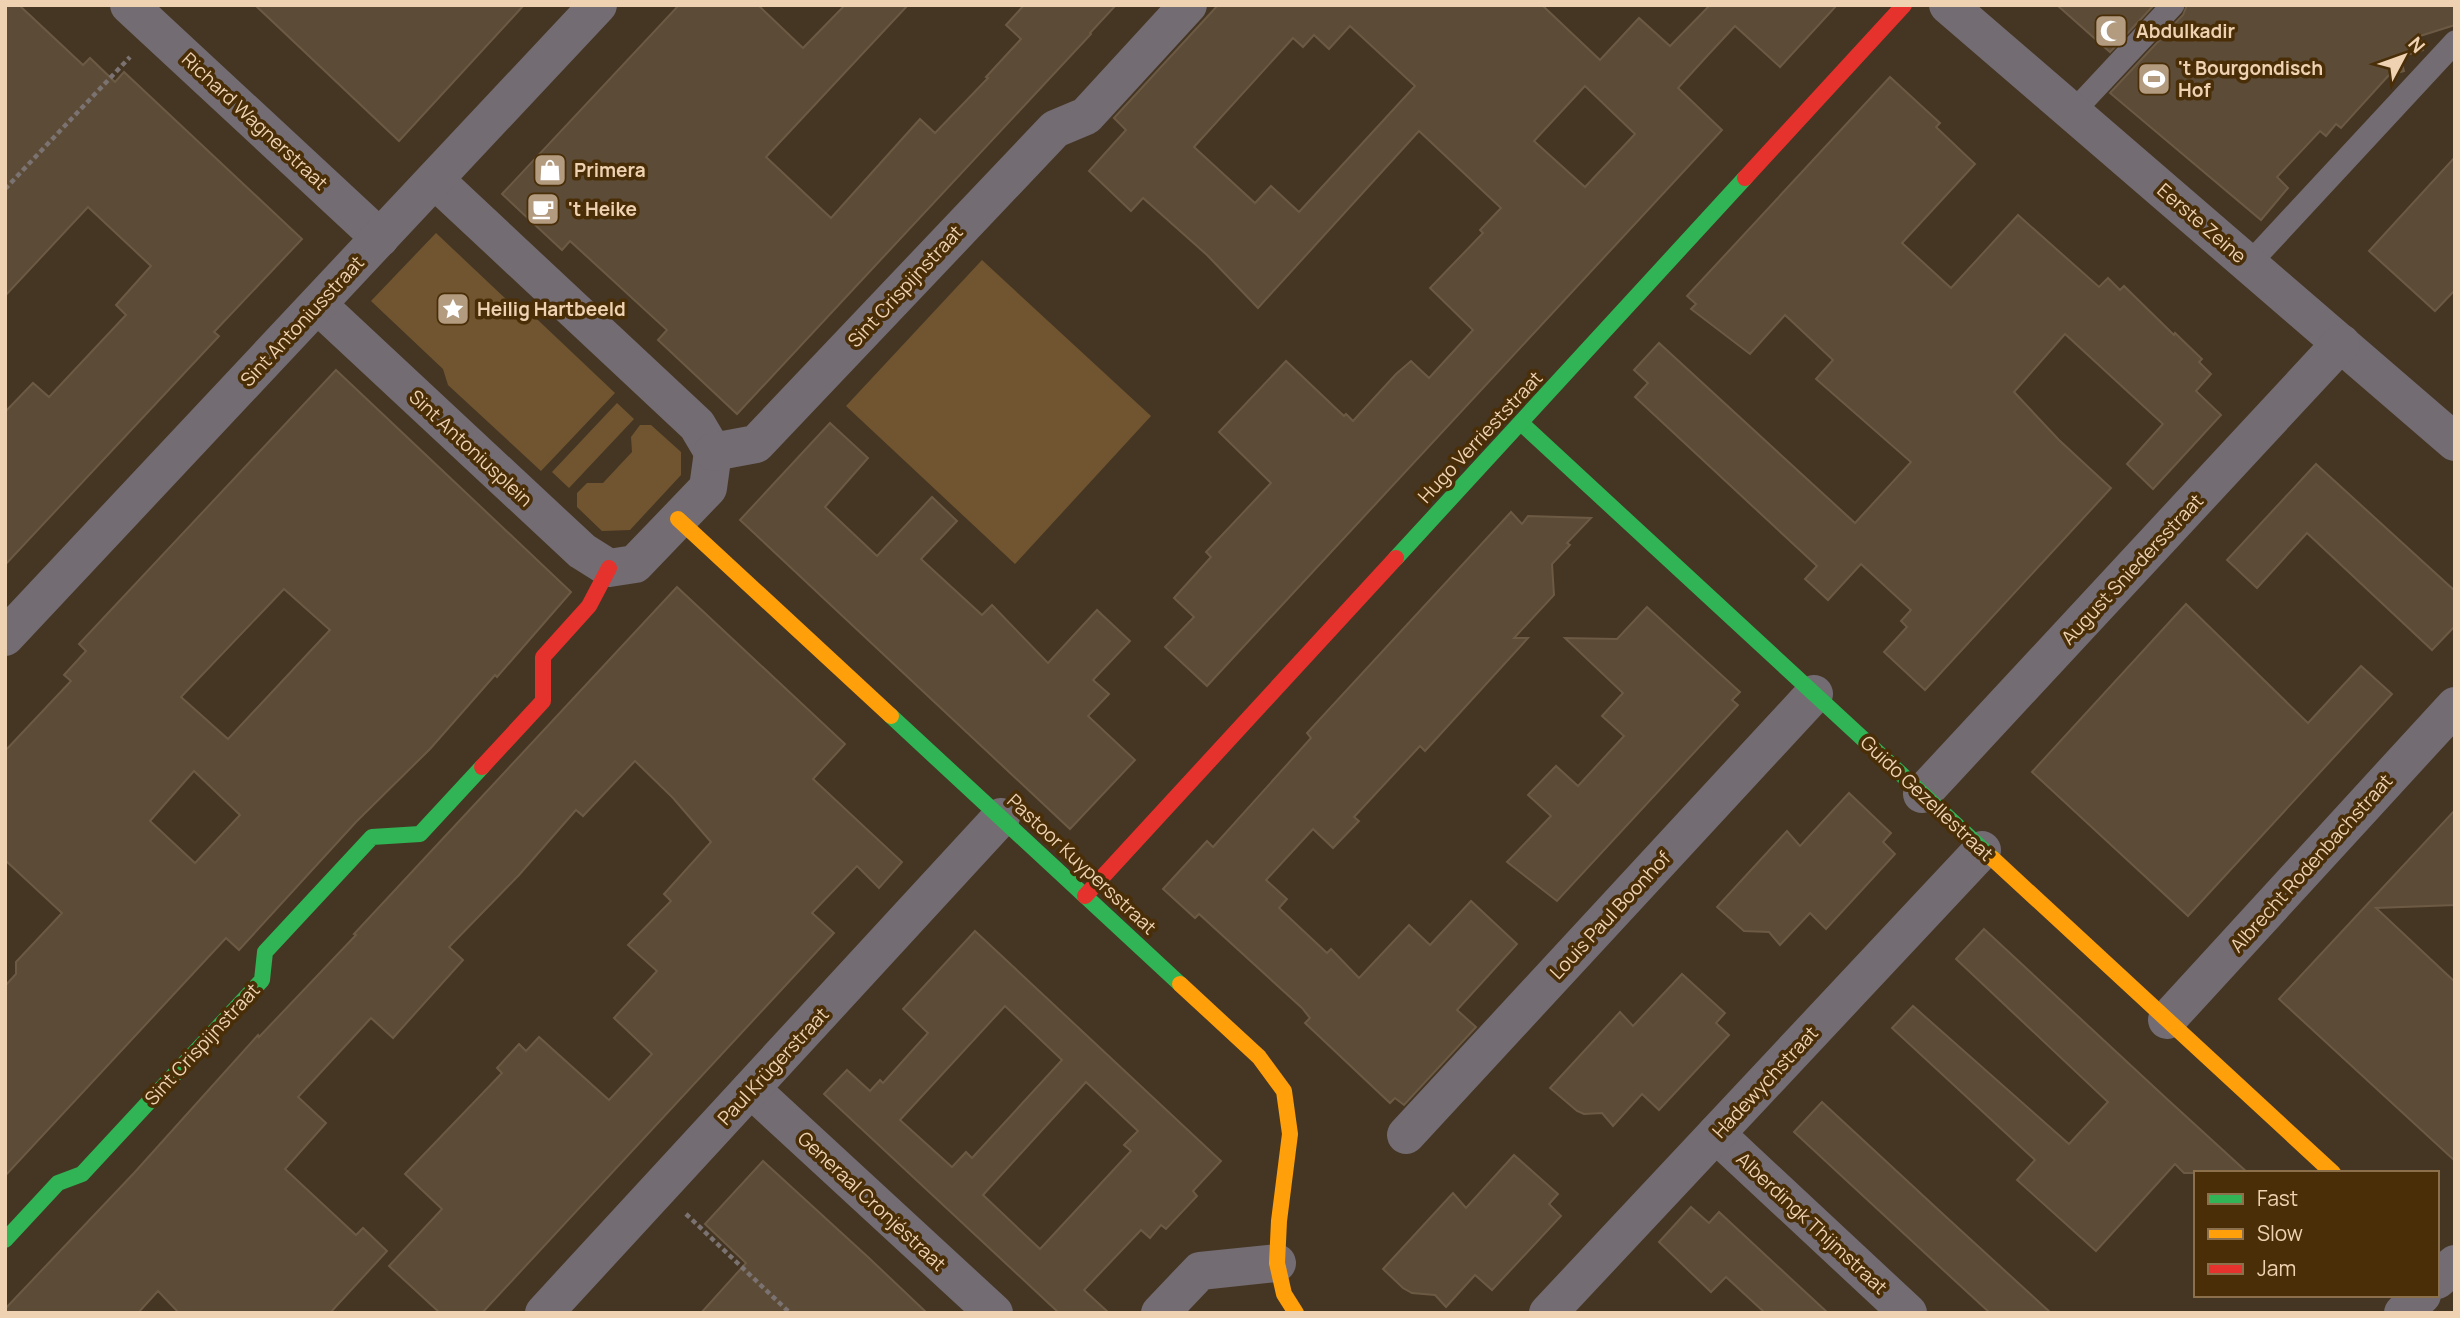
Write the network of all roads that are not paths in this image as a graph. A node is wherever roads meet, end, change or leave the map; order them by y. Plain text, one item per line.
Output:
1 (598, 5) edge
2 (1188, 5) edge
3 (1904, 5) edge
4 (1948, 5) edge
5 (2173, 5) edge
6 (144, 14) edge
7 (2455, 41) edge
8 (2073, 112) junction
9 (435, 180) junction
10 (380, 238) junction
11 (2249, 264) junction
12 (318, 304) junction
13 (2341, 343) junction
14 (1521, 423) junction
15 (2455, 443) edge
16 (713, 452) junction
17 (678, 519) junction
18 (622, 566) junction
19 (5, 637) edge
20 (1814, 694) junction
21 (2455, 706) edge
22 (1922, 794) junction
23 (1001, 817) junction
24 (1982, 850) junction
25 (1085, 896) junction
26 (2167, 1020) junction
27 (751, 1089) junction
28 (1716, 1134) junction
29 (1406, 1135) dead end
30 (2331, 1171) edge
31 (5, 1240) edge
32 (1277, 1263) junction
33 (2421, 1297) edge
34 (544, 1313) edge
35 (994, 1313) edge
36 (1160, 1313) edge
37 (1296, 1313) edge
38 (1548, 1313) edge
39 (1908, 1313) edge
40 (2403, 1313) edge

1 - 9 street, Sint Antoniusstraat
2 - 16 street, Sint Crispijnstraat
3 - 14 street, Hugo Verrieststraat
4 - 8 street, Eerste Zeine
5 - 8 lane
6 - 10 street, Richard Wagnerstraat
7 - 11 lane
8 - 11 street, Eerste Zeine
9 - 10 street, Sint Antoniusstraat
9 - 16 street
10 - 12 street, Sint Antoniusstraat
11 - 13 street, Eerste Zeine
12 - 18 street, Sint Antoniusplein
12 - 19 street, Sint Antoniusstraat
13 - 15 street, Eerste Zeine
13 - 22 street, August Sniedersstraat
14 - 20 street, Guido Gezellestraat
14 - 25 street, Hugo Verrieststraat
16 - 17 street, Sint Crispijnstraat
17 - 18 street, Sint Crispijnstraat
17 - 23 street, Pastoor Kuypersstraat
18 - 31 street, Sint Crispijnstraat
20 - 22 street, Guido Gezellestraat
20 - 29 street, Louis Paul Boonhof
21 - 26 street, Albrecht Rodenbachstraat
22 - 24 street, Guido Gezellestraat
23 - 25 street, Pastoor Kuypersstraat
23 - 27 street, Paul Krügerstraat
24 - 26 street, Guido Gezellestraat
24 - 28 street, Hadewychstraat
25 - 32 street, Pastoor Kuypersstraat
26 - 30 street, Guido Gezellestraat
27 - 34 street, Paul Krügerstraat
27 - 35 street, Generaal Cronjéstraat
28 - 38 street, Hadewychstraat
28 - 39 street, Alberdingk Thijmstraat
32 - 36 street
32 - 37 street, Pastoor Kuypersstraat
33 - 40 street

